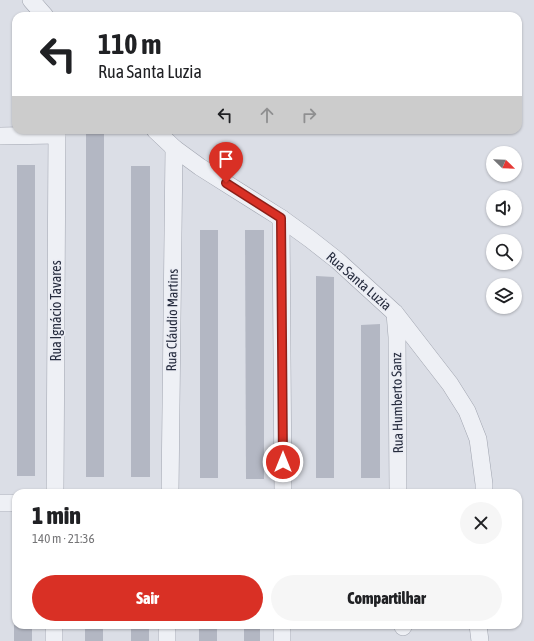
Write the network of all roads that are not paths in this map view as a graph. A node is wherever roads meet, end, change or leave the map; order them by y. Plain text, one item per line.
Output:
1 (31, 0) edge
2 (42, 12) edge
3 (38, 134) edge
4 (57, 134) edge
5 (160, 134) edge
6 (0, 136) edge
7 (174, 148) junction
8 (281, 218) junction
9 (395, 313) junction
10 (56, 489) edge
11 (170, 489) edge
12 (283, 489) edge
13 (398, 489) edge
14 (484, 489) edge
15 (0, 503) edge
16 (12, 503) edge
17 (54, 629) edge
18 (167, 629) edge
19 (282, 629) edge
20 (478, 629) edge
21 (54, 641) edge
22 (167, 641) edge
23 (282, 641) edge
24 (480, 641) edge

1 - 2 street
3 - 6 street
4 - 10 street, Rua Ignácio Tavares
5 - 7 street, Rua Santa Luzia
7 - 8 street, Rua Santa Luzia
7 - 11 street, Rua Cláudio Martins
8 - 9 street, Rua Santa Luzia
8 - 12 street
9 - 13 street, Rua Humberto Sanz
9 - 14 street, Rua Santa Luzia
15 - 16 street
17 - 21 street
18 - 22 street
19 - 23 street
20 - 24 street

